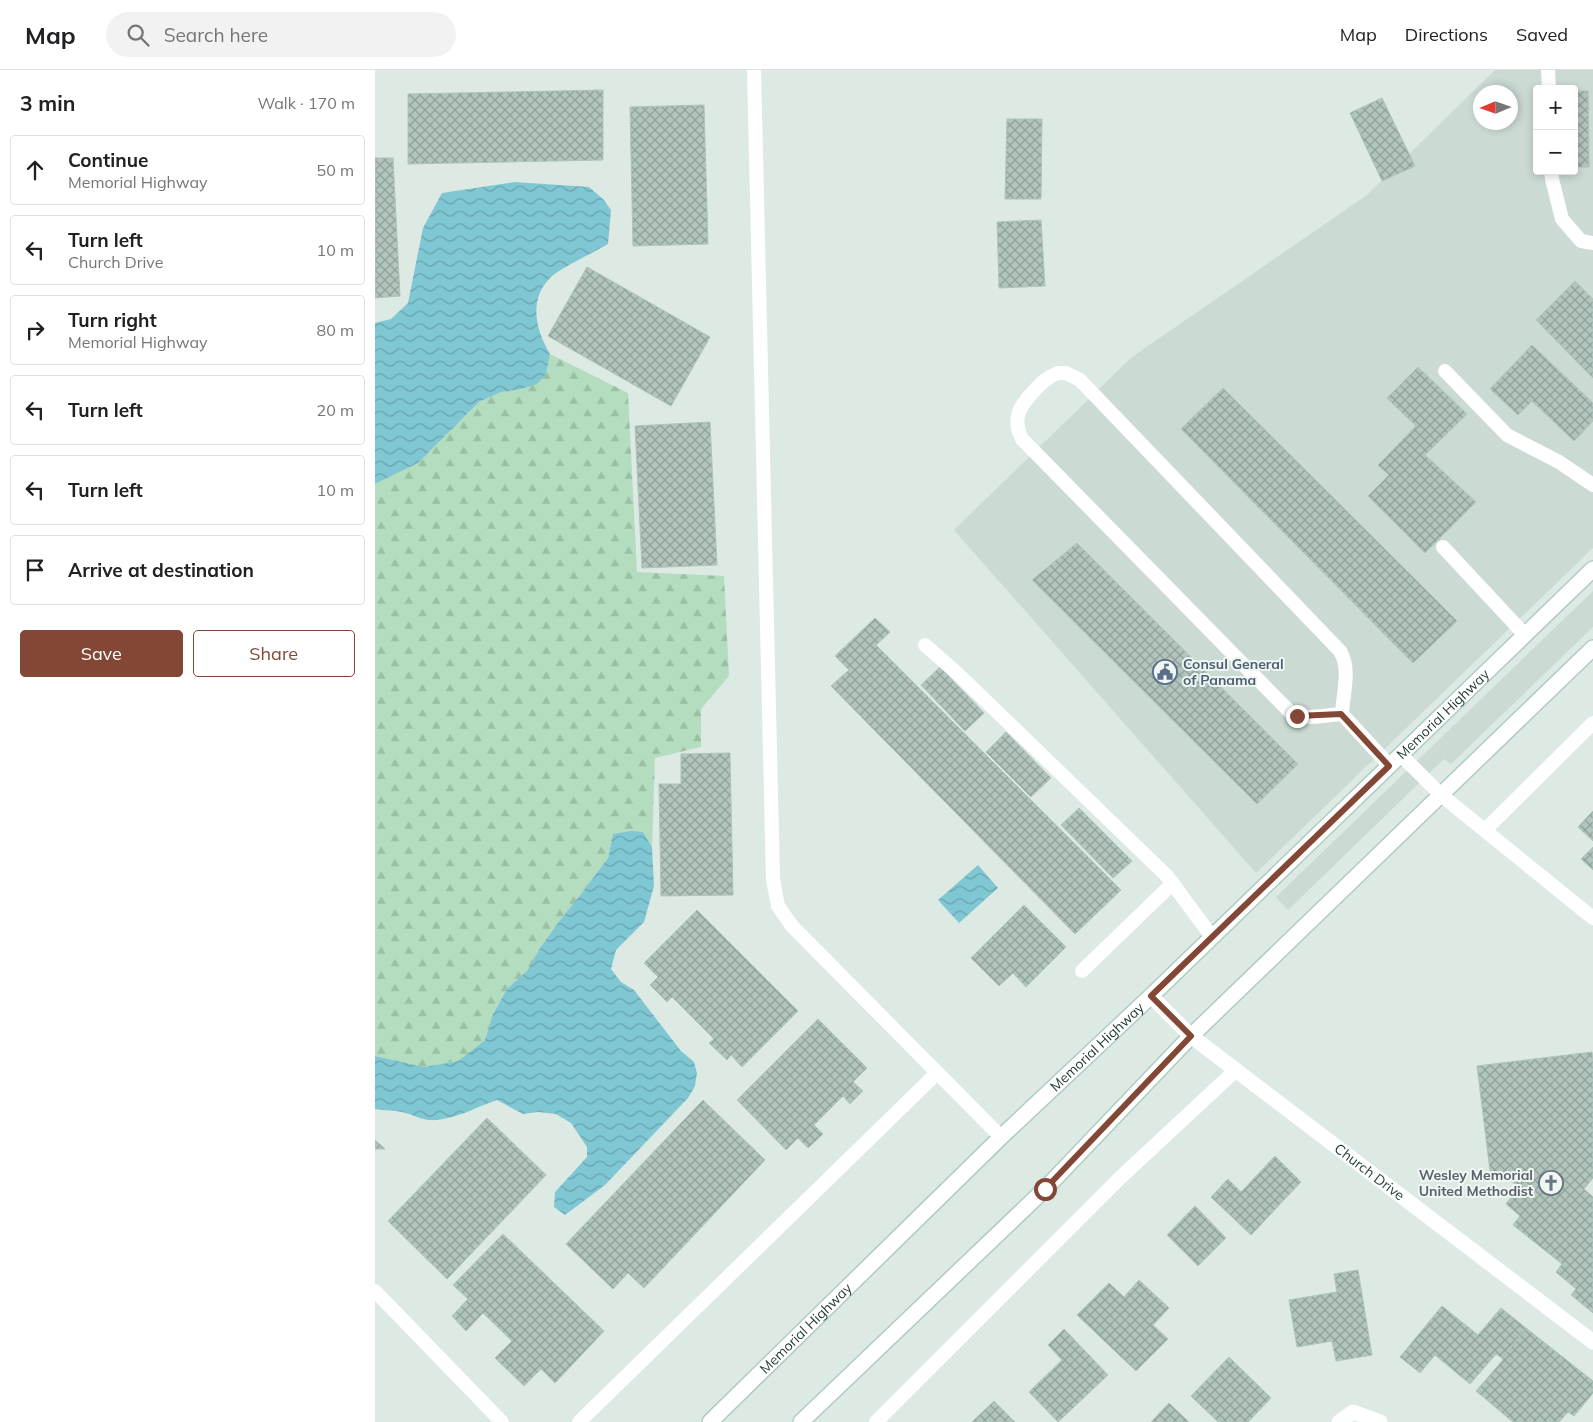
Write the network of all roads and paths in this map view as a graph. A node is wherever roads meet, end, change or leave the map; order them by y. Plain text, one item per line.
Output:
1 (754, 70) edge
2 (1548, 70) edge
3 (1549, 85) edge
4 (1552, 175) edge
5 (1593, 243) edge
6 (1445, 371) dead end
7 (1593, 485) edge
8 (1443, 547) dead end
9 (1593, 569) edge
10 (1525, 635) junction
11 (925, 646) dead end
12 (1593, 648) edge
13 (1341, 714) junction
14 (1593, 723) edge
15 (1401, 755) junction
16 (1389, 766) junction
17 (1441, 795) junction
18 (1485, 830) junction
19 (1173, 883) junction
20 (1593, 918) edge
21 (1212, 937) junction
22 (1082, 971) dead end
23 (1151, 996) junction
24 (1191, 1036) junction
25 (1236, 1070) junction
26 (937, 1073) junction
27 (1001, 1137) junction
28 (375, 1291) edge
29 (1593, 1342) edge
30 (502, 1422) edge
31 (579, 1422) edge
32 (711, 1422) edge
33 (801, 1422) edge
34 (876, 1422) edge
35 (1339, 1422) edge
36 (1380, 1422) edge

1 - 26 lane
2 - 3 lane
4 - 5 lane
6 - 7 lane
8 - 10 lane
9 - 10 main road, Memorial Highway
10 - 15 main road, Memorial Highway
11 - 19 lane
12 - 17 main road
13 - 13 lane
13 - 16 lane
14 - 18 lane
15 - 16 main road, Memorial Highway
15 - 17 lane
16 - 21 main road, Memorial Highway
17 - 18 lane
17 - 24 main road
18 - 20 lane
19 - 21 lane
19 - 22 lane
21 - 23 main road, Memorial Highway
23 - 24 main road, Church Drive
23 - 27 main road, Memorial Highway
24 - 25 main road, Church Drive
24 - 33 main road
25 - 29 main road, Church Drive
25 - 34 lane
26 - 27 lane
26 - 31 lane
27 - 32 main road, Memorial Highway
28 - 30 lane
35 - 36 main road

